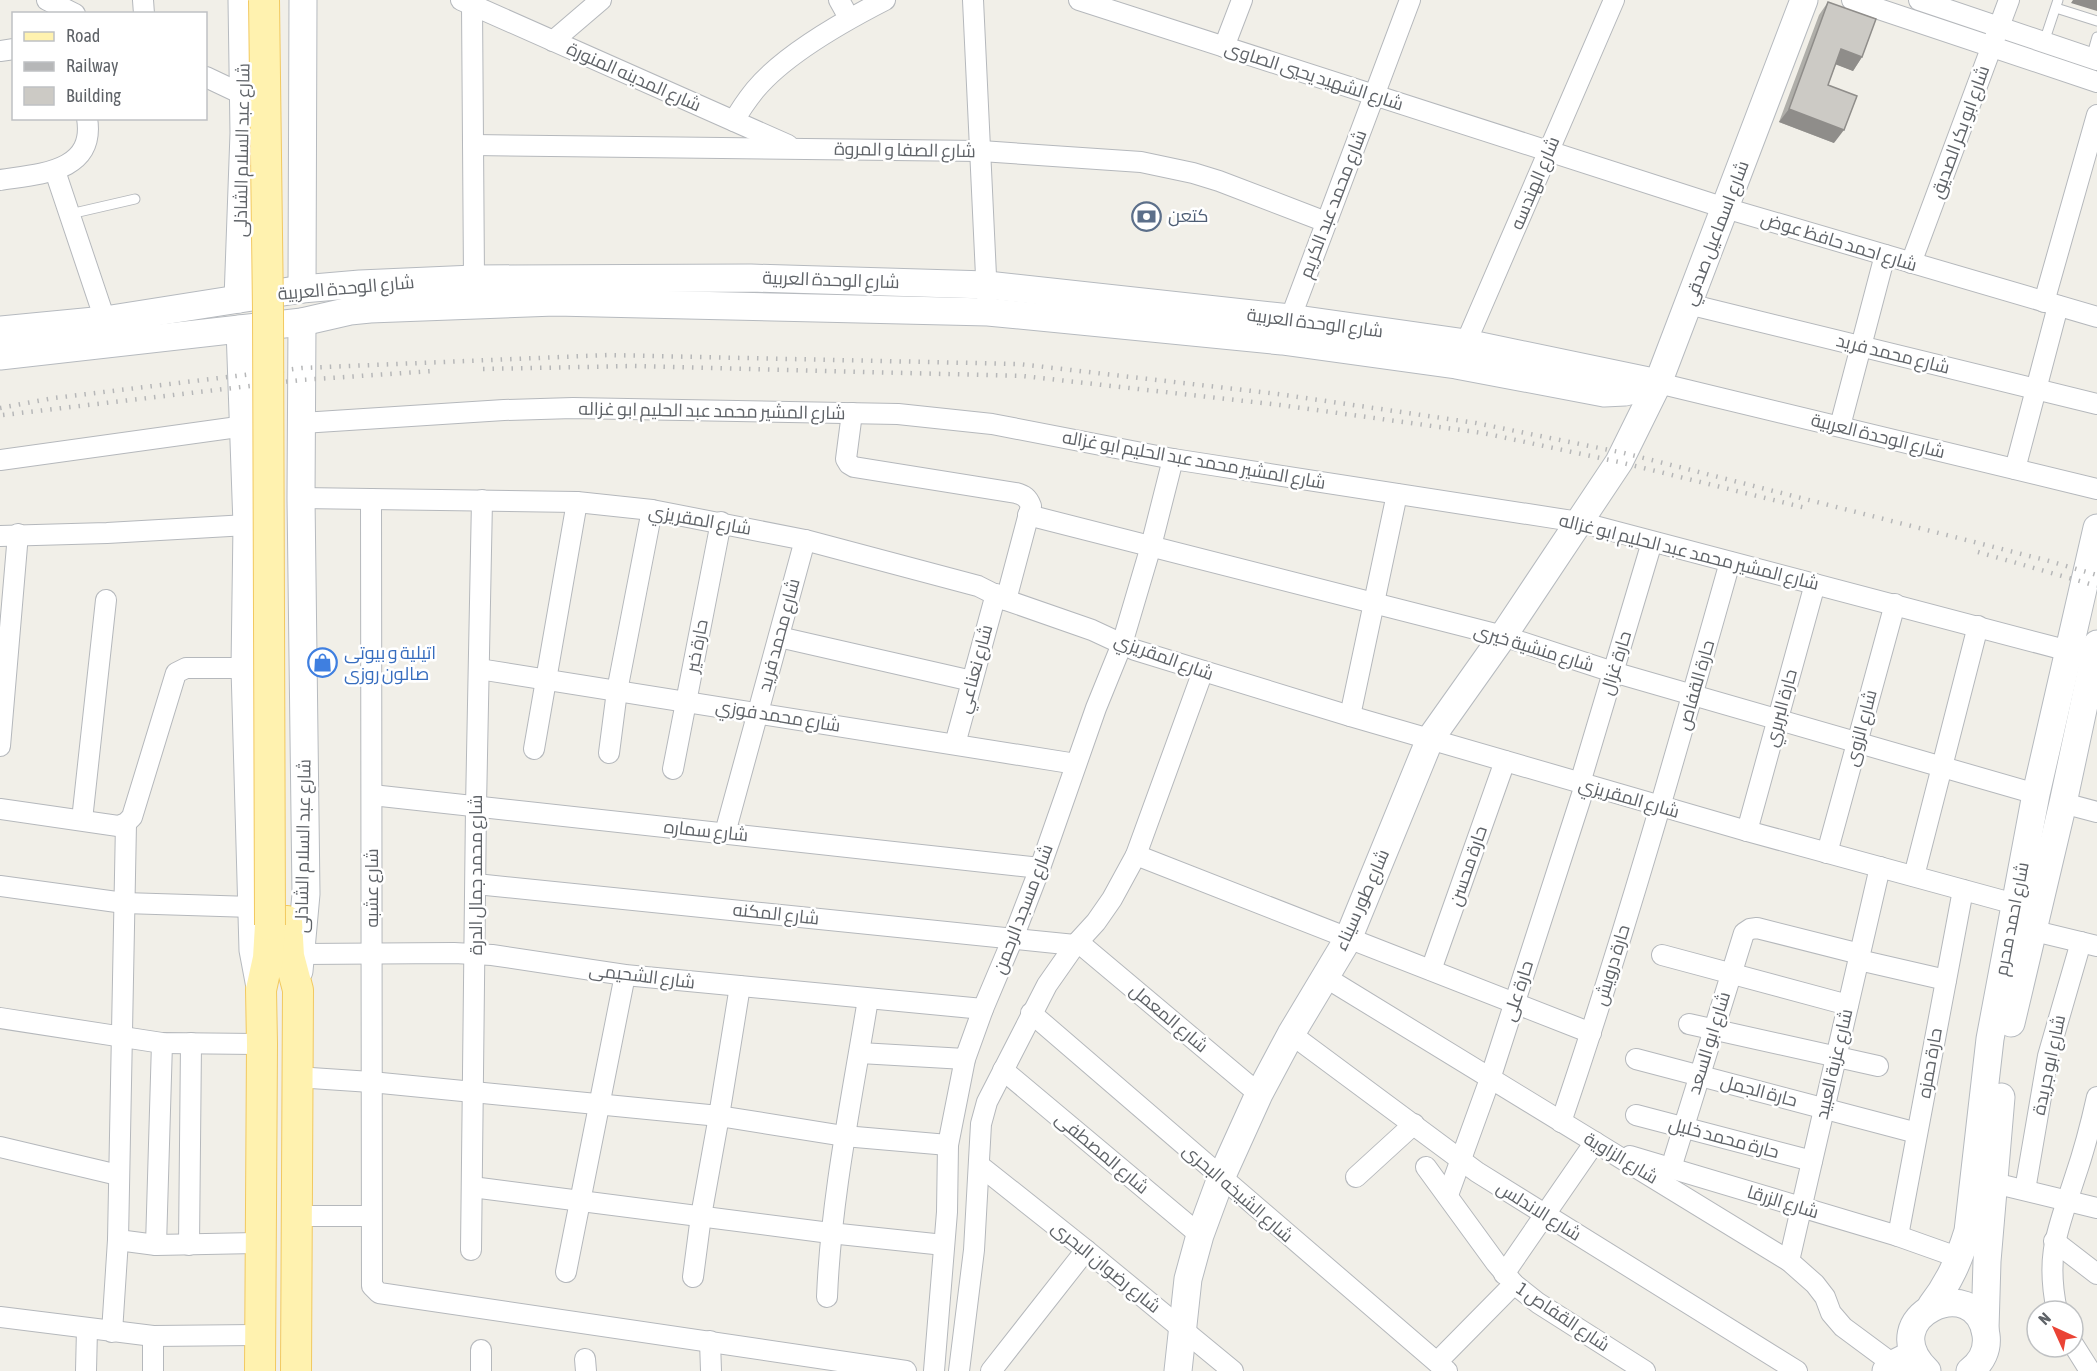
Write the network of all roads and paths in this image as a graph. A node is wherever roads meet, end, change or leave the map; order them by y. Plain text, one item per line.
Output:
1 (47, 0) edge
2 (242, 0) edge
3 (264, 0) edge
4 (282, 0) edge
5 (303, 0) edge
6 (601, 0) edge
7 (839, 0) edge
8 (885, 0) edge
9 (973, 0) edge
10 (1079, 0) edge
11 (1242, 0) edge
12 (1410, 0) edge
13 (1614, 0) edge
14 (1804, 0) edge
15 (1852, 0) edge
16 (1919, 0) edge
17 (2009, 0) edge
18 (467, 3) edge
19 (2057, 4) edge
20 (1132, 9) edge
21 (71, 12) edge
22 (849, 18) junction
23 (2097, 21) edge
24 (1999, 27) junction
25 (2097, 37) edge
26 (553, 41) junction
27 (2044, 42) junction
28 (1224, 47) junction
29 (1991, 47) junction
30 (2094, 59) edge
31 (207, 76) edge
32 (2097, 82) edge
33 (244, 95) junction
34 (1374, 95) junction
35 (2097, 115) edge
36 (87, 120) edge
37 (734, 121) junction
38 (302, 132) junction
39 (244, 133) junction
40 (473, 145) junction
41 (796, 148) junction
42 (981, 151) junction
43 (1548, 151) junction
44 (61, 168) junction
45 (0, 180) edge
46 (135, 199) dead end
47 (1725, 208) junction
48 (70, 214) junction
49 (1326, 222) junction
50 (1885, 255) junction
51 (1911, 263) junction
52 (751, 278) junction
53 (474, 279) junction
54 (987, 285) junction
55 (302, 289) junction
56 (238, 299) junction
57 (1688, 304) junction
58 (2051, 304) junction
59 (749, 305) junction
60 (988, 312) junction
61 (2097, 317) edge
62 (105, 320) junction
63 (302, 322) junction
64 (240, 329) junction
65 (1286, 329) junction
66 (0, 330) edge
67 (43, 338) junction
68 (1861, 346) junction
69 (1461, 354) junction
70 (0, 356) edge
71 (1658, 383) junction
72 (2036, 389) junction
73 (2097, 404) edge
74 (852, 413) junction
75 (302, 423) junction
76 (245, 426) junction
77 (1840, 426) junction
78 (1173, 459) junction
79 (0, 460) edge
80 (1619, 462) joint
81 (2015, 469) junction
82 (2097, 489) edge
83 (1397, 494) junction
84 (301, 498) junction
85 (371, 499) junction
86 (482, 500) junction
87 (577, 502) junction
88 (652, 510) junction
89 (1028, 515) junction
90 (722, 522) junction
91 (1579, 522) junction
92 (247, 525) junction
93 (2097, 528) edge
94 (9, 535) edge
95 (805, 540) junction
96 (1652, 542) junction
97 (1151, 546) junction
98 (1730, 562) junction
99 (1815, 584) junction
100 (1001, 597) junction
101 (105, 600) dead end
102 (1374, 603) junction
103 (1895, 604) junction
104 (1978, 626) junction
105 (1503, 636) junction
106 (779, 637) junction
107 (1122, 644) junction
108 (2089, 654) edge
109 (245, 668) junction
110 (479, 669) junction
111 (1203, 672) junction
112 (1613, 672) junction
113 (545, 680) junction
114 (972, 681) junction
115 (617, 691) junction
116 (1693, 695) junction
117 (686, 702) junction
118 (758, 713) junction
119 (1350, 716) junction
120 (1778, 719) junction
121 (1430, 739) junction
122 (1857, 742) junction
123 (955, 744) junction
124 (0, 746) edge
125 (534, 749) dead end
126 (609, 753) dead end
127 (1505, 761) junction
128 (1076, 764) junction
129 (1942, 767) junction
130 (673, 769) dead end
131 (1582, 784) junction
132 (2036, 794) junction
133 (372, 795) junction
134 (2063, 803) junction
135 (476, 807) junction
136 (1661, 807) junction
137 (0, 809) edge
138 (2097, 812) edge
139 (82, 820) junction
140 (126, 823) junction
141 (1747, 831) junction
142 (725, 833) junction
143 (1827, 853) junction
144 (1136, 855) junction
145 (1880, 867) junction
146 (1040, 868) junction
147 (1914, 876) junction
148 (476, 884) junction
149 (0, 886) edge
150 (1963, 890) junction
151 (124, 903) junction
152 (270, 918) junction
153 (2019, 920) junction
154 (1014, 938) junction
155 (1348, 939) junction
156 (1076, 944) junction
157 (2089, 944) edge
158 (372, 953) junction
159 (301, 954) junction
160 (475, 954) junction
161 (1662, 955) dead end
162 (1859, 957) junction
163 (1431, 970) junction
164 (1730, 973) junction
165 (625, 975) junction
166 (1325, 977) junction
167 (1946, 980) junction
168 (740, 986) junction
169 (298, 990) junction
170 (868, 999) junction
171 (1514, 1003) junction
172 (1848, 1005) junction
173 (983, 1009) junction
174 (1031, 1013) junction
175 (0, 1018) edge
176 (1689, 1024) dead end
177 (1713, 1029) junction
178 (1591, 1033) junction
179 (1292, 1034) junction
180 (122, 1037) junction
181 (162, 1043) junction
182 (191, 1043) junction
183 (262, 1044) junction
184 (860, 1053) junction
185 (1836, 1057) junction
186 (965, 1059) junction
187 (1636, 1059) dead end
188 (1878, 1066) dead end
189 (1003, 1070) junction
190 (1699, 1075) junction
191 (296, 1077) junction
192 (1490, 1078) junction
193 (371, 1082) junction
194 (473, 1092) junction
195 (1259, 1094) junction
196 (2097, 1097) edge
197 (599, 1105) junction
198 (1824, 1109) junction
199 (1636, 1115) dead end
200 (719, 1116) junction
201 (1561, 1122) junction
202 (1414, 1124) junction
203 (1684, 1127) junction
204 (1917, 1133) junction
205 (844, 1136) junction
206 (948, 1145) junction
207 (1599, 1145) junction
208 (0, 1147) edge
209 (1462, 1160) junction
210 (1812, 1161) junction
211 (979, 1165) junction
212 (1426, 1167) dead end
213 (1671, 1168) junction
214 (118, 1175) junction
215 (1356, 1177) dead end
216 (1221, 1178) junction
217 (1994, 1183) junction
218 (472, 1186) junction
219 (2025, 1190) junction
220 (1448, 1195) junction
221 (580, 1201) junction
222 (2068, 1201) junction
223 (1802, 1207) junction
224 (2097, 1208) edge
225 (1544, 1215) junction
226 (295, 1216) junction
227 (371, 1216) junction
228 (701, 1216) junction
229 (830, 1233) junction
230 (1200, 1235) junction
231 (1898, 1236) junction
232 (118, 1240) junction
233 (2054, 1241) junction
234 (260, 1243) junction
235 (156, 1245) junction
236 (189, 1245) junction
237 (944, 1245) junction
238 (471, 1250) dead end
239 (1086, 1250) junction
240 (1960, 1258) junction
241 (1789, 1261) junction
242 (566, 1272) dead end
243 (2097, 1274) edge
244 (693, 1276) dead end
245 (1509, 1279) junction
246 (827, 1297) dead end
247 (2054, 1299) edge
248 (1931, 1306) junction
249 (0, 1317) edge
250 (1181, 1328) junction
251 (87, 1329) junction
252 (112, 1332) junction
253 (260, 1335) junction
254 (153, 1336) junction
255 (710, 1341) junction
256 (481, 1350) dead end
257 (962, 1350) junction
258 (1984, 1356) edge
259 (1905, 1365) edge
260 (1442, 1367) edge
261 (86, 1371) edge
262 (153, 1371) edge
263 (260, 1371) edge
264 (296, 1371) edge
265 (481, 1371) edge
266 (711, 1371) edge
267 (906, 1371) edge
268 (934, 1371) edge
269 (960, 1371) edge
270 (991, 1371) edge
271 (1178, 1371) edge
272 (1233, 1371) edge
273 (1645, 1371) edge
274 (1797, 1371) edge

1 - 21 street
2 - 33 street, شارع عبد السلام الشاذلى
3 - 152 main road, bridge
4 - 152 main road
5 - 38 street
6 - 26 street
7 - 22 street
8 - 22 street
9 - 42 street
10 - 20 street, شارع الشهيد يحيي الصاوى
11 - 28 street
12 - 34 street, شارع محمد عبد الكريم
13 - 43 street, شارع الهندسه
14 - 47 street, شارع اسماعيل صدقي
15 - 29 street
16 - 24 street
17 - 24 street, شارع ابو بكر الصديق
18 - 26 street, شارع المدينه المنورة
18 - 40 street, شارع المدينه المنورة
19 - 23 lane
19 - 27 lane
20 - 28 street, شارع الشهيد يحيي الصاوى
22 - 37 street
24 - 27 street
24 - 29 street, شارع ابو بكر الصديق
25 - 30 lane
26 - 37 street, شارع المدينه المنورة
27 - 30 street
28 - 34 street, شارع الشهيد يحيي الصاوى
29 - 32 street
29 - 51 street, شارع ابو بكر الصديق
31 - 33 street
33 - 39 street, شارع عبد السلام الشاذلى
34 - 43 street, شارع الشهيد يحيي الصاوى
34 - 49 street, شارع محمد عبد الكريم
35 - 58 street
36 - 44 street
37 - 41 street, شارع المدينه المنورة
38 - 39 street
38 - 55 street
39 - 56 street, شارع عبد السلام الشاذلى
40 - 41 street, شارع الصفا و المروة
40 - 53 street, شارع المدينه المنورة
41 - 42 street, شارع الصفا و المروة
42 - 49 street, شارع الصفا و المروة
42 - 54 street
43 - 47 street, شارع احمد حافظ عوض
43 - 69 street, شارع الهندسه
44 - 45 street
44 - 48 street
46 - 48 lane
47 - 50 street, شارع احمد حافظ عوض
47 - 57 street, شارع اسماعيل صدقي
48 - 62 street
49 - 65 street, شارع محمد عبد الكريم
50 - 51 street, شارع احمد حافظ عوض
50 - 68 street
51 - 58 street, شارع احمد حافظ عوض
52 - 53 street, شارع الوحدة العربية
52 - 54 street, شارع الوحدة العربية
52 - 59 street
53 - 55 street, شارع الوحدة العربية
54 - 60 street
54 - 65 street, شارع الوحدة العربية
55 - 56 street, شارع الوحدة العربية
56 - 62 street, شارع الوحدة العربية
57 - 68 street, شارع محمد فريد
57 - 71 street, شارع اسماعيل صدقي
58 - 61 street, شارع احمد حافظ عوض
58 - 72 street
59 - 60 street, شارع الوحدة العربية
59 - 63 street, شارع الوحدة العربية
60 - 65 street, شارع الوحدة العربية
62 - 67 street, شارع الوحدة العربية
63 - 64 street, شارع الوحدة العربية
63 - 75 street, شارع عبد السلام الشاذلى
64 - 67 street, شارع الوحدة العربية
64 - 76 street
65 - 69 street, شارع الوحدة العربية
66 - 67 street, شارع الوحدة العربية
67 - 70 street, شارع الوحدة العربية
68 - 72 street, شارع محمد فريد
68 - 77 street
69 - 71 street, شارع الوحدة العربية
71 - 77 street, شارع الوحدة العربية
71 - 80 street, شارع اسماعيل صدقي
72 - 73 street, شارع محمد فريد
72 - 81 street
74 - 75 street, شارع المشير محمد عبد الحليم ابو غزاله
74 - 78 street, شارع المشير محمد عبد الحليم ابو غزاله
74 - 89 street
75 - 84 street, شارع عبد السلام الشاذلى
76 - 79 street
76 - 92 street
77 - 81 street, شارع الوحدة العربية
78 - 83 street, شارع المشير محمد عبد الحليم ابو غزاله
78 - 97 street, شارع مسجد الرحمن
80 - 91 street, شارع طور سيناء
81 - 82 street, شارع الوحدة العربية
83 - 91 street, شارع المشير محمد عبد الحليم ابو غزاله
83 - 102 street
84 - 85 street, شارع المقريزي
84 - 159 street, شارع عبد السلام الشاذلى
85 - 86 street, شارع المقريزي
85 - 133 street, شارع عشبه
86 - 87 street, شارع المقريزي
86 - 110 street, شارع محمد جمال الدرة
87 - 88 street, شارع المقريزي
87 - 113 street
88 - 90 street, شارع المقريزي
88 - 115 street
89 - 97 street, شارع منشية خيرى
89 - 100 street, شارع نعناعي
90 - 95 street, شارع المقريزي
90 - 117 street, حارة خير
91 - 96 street, شارع المشير محمد عبد الحليم ابو غزاله
91 - 105 street, شارع طور سيناء
92 - 94 street
92 - 109 street
93 - 108 street, شارع احمد محرم
94 - 124 street
95 - 100 street, شارع المقريزي
95 - 106 street, شارع محمد فريد
96 - 98 street, شارع المشير محمد عبد الحليم ابو غزاله
96 - 112 street, حارة غزال
97 - 102 street, شارع منشية خيرى
97 - 107 street, شارع مسجد الرحمن
98 - 99 street, شارع المشير محمد عبد الحليم ابو غزاله
98 - 116 street, حارة القفاص
99 - 103 street, شارع المشير محمد عبد الحليم ابو غزاله
99 - 120 street, حارة البربري
100 - 107 street, شارع المقريزي
100 - 114 street, شارع نعناعي
101 - 139 street
102 - 105 street, شارع منشية خيرى
102 - 119 street
103 - 104 street, شارع المشير محمد عبد الحليم ابو غزاله
103 - 122 street, شارع الزوى
104 - 108 street, شارع المشير محمد عبد الحليم ابو غزاله
104 - 129 street
105 - 112 street, شارع منشية خيرى
105 - 121 street, شارع طور سيناء
106 - 114 street
106 - 118 street, شارع محمد فريد
107 - 111 street, شارع المقريزي
107 - 128 street, شارع مسجد الرحمن
108 - 132 street, شارع احمد محرم
108 - 134 street, شارع احمد محرم
109 - 140 street
109 - 152 street
110 - 113 street, شارع محمد فوزي
110 - 135 street, شارع محمد جمال الدرة
111 - 119 street, شارع المقريزي
111 - 144 street
112 - 116 street, شارع منشية خيرى
112 - 131 street, حارة غزال
113 - 115 street, شارع محمد فوزي
113 - 125 street
114 - 123 street, شارع نعناعي
115 - 117 street, شارع محمد فوزي
115 - 126 street
116 - 120 street, شارع منشية خيرى
116 - 136 street, حارة القفاص
117 - 118 street, شارع محمد فوزي
117 - 130 street, حارة خير
118 - 123 street, شارع محمد فوزي
118 - 142 street, شارع محمد فريد
119 - 121 street, شارع المقريزي
120 - 122 street, شارع منشية خيرى
120 - 141 street, حارة البربري
121 - 127 street, شارع المقريزي
121 - 155 street, شارع طور سيناء
122 - 129 street, شارع منشية خيرى
122 - 143 street, شارع الزوى
123 - 128 street, شارع محمد فوزي
127 - 131 street, شارع المقريزي
127 - 163 street, حارة محسن
128 - 146 street, شارع مسجد الرحمن
129 - 132 street, شارع منشية خيرى
129 - 147 street
131 - 136 street, شارع المقريزي
131 - 171 street, حارة على
132 - 153 street, شارع احمد محرم
133 - 135 street, شارع سماره
133 - 158 street, شارع عشبه
134 - 138 street
134 - 153 street, شارع احمد محرم
135 - 142 street, شارع سماره
135 - 148 street, شارع محمد جمال الدرة
136 - 141 street, شارع المقريزي
136 - 178 street, حارة درويش
137 - 139 street
139 - 140 street
140 - 151 street
141 - 143 street, شارع المقريزي
142 - 146 street, شارع سماره
143 - 145 street, شارع المقريزي
144 - 155 street
144 - 156 street
145 - 147 street, شارع المقريزي
145 - 162 street, شارع عزبة العبيد
146 - 154 street, شارع مسجد الرحمن
147 - 150 street, شارع المقريزي
148 - 154 street, شارع المكنه
148 - 160 street, شارع محمد جمال الدرة
149 - 151 street
150 - 153 street, شارع المقريزي
150 - 167 street, حارة حمزه
151 - 152 street
151 - 180 street
152 - 169 main road
152 - 183 main road
153 - 157 street, شارع المقريزي
153 - 217 street, شارع احمد محرم
153 - 240 street, شارع احمد محرم
154 - 156 street, شارع المكنه
154 - 173 street, شارع مسجد الرحمن
155 - 163 street
155 - 166 street, شارع طور سيناء
156 - 174 street
156 - 195 street, شارع المعمل
157 - 219 street, شارع ابو جريدة
158 - 159 street, شارع الشحيمى
158 - 160 street, شارع الشحيمى
158 - 193 street, شارع عشبه
159 - 169 street, شارع عبد السلام الشاذلى
160 - 165 street, شارع الشحيمى
160 - 194 street, شارع محمد جمال الدرة
161 - 164 street
162 - 164 street, شارع ابو السعد
162 - 167 street
162 - 172 street, شارع عزبة العبيد
163 - 171 street
164 - 172 street
164 - 177 street, شارع ابو السعد
165 - 168 street, شارع الشحيمى
165 - 197 street
166 - 179 street, شارع طور سيناء
166 - 192 street, شارع الزاوية
167 - 204 street, حارة حمزه
168 - 170 street, شارع الشحيمى
168 - 200 street
169 - 191 main road, شارع عبد السلام الشاذلى
170 - 173 street, شارع الشحيمى
170 - 184 street
171 - 178 street
171 - 192 street, حارة على
172 - 185 street, شارع عزبة العبيد
173 - 186 street, شارع مسجد الرحمن
174 - 189 street
174 - 216 street, شارع الشيخه البحرى
175 - 180 street
176 - 177 street
177 - 185 street
177 - 190 street, شارع ابو السعد
178 - 201 street, حارة درويش
179 - 195 street, شارع طور سيناء
179 - 202 street, شارع الاندلس
180 - 181 street
180 - 214 street
181 - 182 street
181 - 235 street
182 - 183 street
182 - 236 street
183 - 234 main road
184 - 186 street
184 - 205 street
185 - 188 street
185 - 198 street, شارع عزبة العبيد
186 - 206 street, شارع مسجد الرحمن
187 - 190 street, حارة الجمل
189 - 211 street
189 - 230 street, شارع المصطفى
190 - 198 street, حارة الجمل
190 - 203 street, شارع ابو السعد
191 - 193 street
191 - 226 main road, شارع عبد السلام الشاذلى
192 - 201 street, شارع الزاوية
192 - 209 street, حارة على
193 - 194 street
193 - 227 street, شارع عشبه
194 - 197 street
194 - 218 street, شارع محمد جمال الدرة
195 - 216 street, شارع طور سيناء
196 - 222 street
197 - 200 street
197 - 221 street
198 - 204 street, حارة الجمل
198 - 210 street, شارع عزبة العبيد
199 - 203 street, حارة محمد خليل
200 - 205 street
200 - 228 street
201 - 207 street, شارع الزاوية
202 - 209 street, شارع الاندلس
202 - 215 street
203 - 210 street, حارة محمد خليل
203 - 213 street, شارع ابو السعد
204 - 231 street, حارة حمزه
205 - 206 street
205 - 229 street
206 - 237 street, شارع مسجد الرحمن
207 - 213 street, شارع الزرقا
207 - 225 street
207 - 241 street, شارع الزاوية
208 - 214 street
209 - 220 street, حارة على
209 - 225 street, شارع الاندلس
210 - 223 street, شارع عزبة العبيد
211 - 239 street, شارع رضوان البحرى
211 - 257 street
212 - 220 street, شارع القفاص 1
213 - 223 street, شارع الزرقا
214 - 232 street
216 - 230 street, شارع طور سيناء
216 - 260 street, شارع الشيخه البحرى
217 - 219 street
217 - 258 street, شارع احمد محرم
218 - 221 street
218 - 238 street, شارع محمد جمال الدرة
219 - 222 street
220 - 245 street, شارع القفاص 1
221 - 228 street
221 - 242 street
222 - 224 street
222 - 233 street
223 - 231 street, شارع الزرقا
223 - 241 street, شارع عزبة العبيد
225 - 245 street
225 - 274 street, شارع الاندلس
226 - 227 street
226 - 264 main road, شارع عبد السلام الشاذلى
227 - 255 street, شارع عشبه
228 - 229 street
228 - 244 street
229 - 237 street
229 - 246 street
230 - 250 street, شارع طور سيناء
231 - 240 street, شارع الزرقا
232 - 235 street
232 - 252 street
233 - 243 street
233 - 247 street
234 - 236 street
234 - 253 main road
235 - 236 street
237 - 268 street, شارع مسجد الرحمن
239 - 250 street, شارع رضوان البحرى
239 - 270 street
240 - 248 street, شارع احمد محرم
241 - 259 street, شارع الزاوية
245 - 260 street
245 - 273 street, شارع القفاص 1
248 - 258 street
248 - 259 street, شارع احمد محرم
249 - 251 street
250 - 271 street, شارع طور سيناء
250 - 272 street, شارع رضوان البحرى
251 - 252 street
251 - 261 street
252 - 254 street
253 - 254 street
253 - 263 main road
254 - 262 street
255 - 266 street
255 - 267 street
256 - 265 street
257 - 269 street
257 - 270 street

